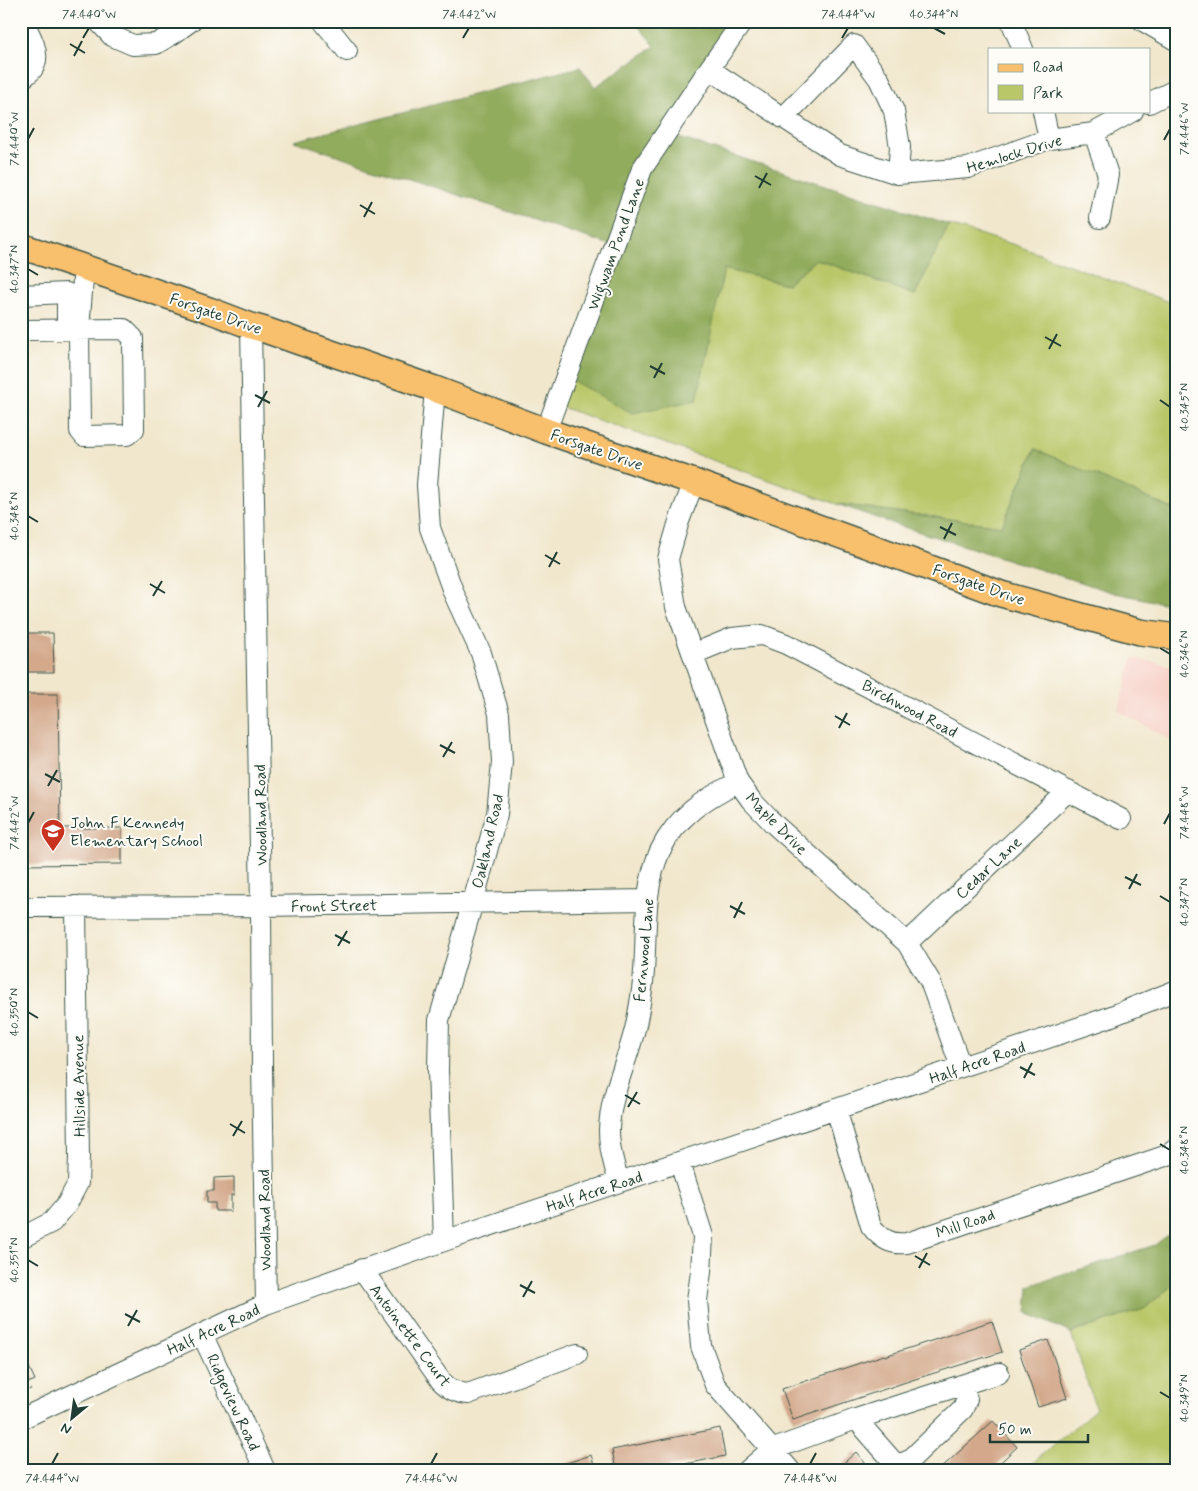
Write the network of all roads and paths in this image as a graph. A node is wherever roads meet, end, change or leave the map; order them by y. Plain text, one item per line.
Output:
1 (23, 21) edge
2 (98, 21) edge
3 (191, 21) edge
4 (323, 21) edge
5 (743, 21) edge
6 (1011, 21) edge
7 (1143, 21) edge
8 (1177, 41) edge
9 (1023, 48) edge
10 (347, 51) dead end
11 (709, 69) junction
12 (26, 76) edge
13 (1177, 89) edge
14 (1150, 102) edge
15 (1043, 112) edge
16 (1131, 112) edge
17 (783, 118) junction
18 (1094, 133) junction
19 (1050, 139) junction
20 (898, 174) junction
21 (1100, 218) dead end
22 (21, 246) edge
23 (84, 267) junction
24 (21, 295) edge
25 (251, 326) junction
26 (73, 329) junction
27 (21, 330) edge
28 (436, 389) junction
29 (546, 431) junction
30 (694, 482) junction
31 (1177, 637) edge
32 (693, 654) junction
33 (738, 782) junction
34 (1068, 791) junction
35 (1121, 819) dead end
36 (647, 900) junction
37 (473, 902) junction
38 (76, 906) junction
39 (261, 906) junction
40 (21, 907) edge
41 (907, 943) junction
42 (1177, 990) edge
43 (961, 1067) junction
44 (836, 1109) junction
45 (1177, 1148) edge
46 (680, 1163) junction
47 (619, 1182) junction
48 (21, 1238) edge
49 (444, 1241) junction
50 (362, 1269) junction
51 (266, 1304) junction
52 (202, 1334) junction
53 (577, 1354) dead end
54 (999, 1373) dead end
55 (962, 1385) junction
56 (29, 1386) dead end
57 (21, 1394) edge
58 (856, 1418) junction
59 (21, 1419) edge
60 (771, 1450) junction
61 (265, 1470) edge
62 (748, 1470) edge
63 (790, 1470) edge

1 - 12 street
2 - 3 street
4 - 10 street
5 - 11 street, Wigwam Pond Lane
6 - 9 street
7 - 8 street
11 - 17 street, Hemlock Drive
11 - 29 street, Wigwam Pond Lane
13 - 14 street
15 - 19 street
16 - 18 street, Hemlock Drive
17 - 20 street, Hemlock Drive
17 - 20 street
18 - 19 street, Hemlock Drive
18 - 21 street
19 - 20 street, Hemlock Drive
22 - 23 main road, Forsgate Drive
23 - 25 main road, Forsgate Drive
23 - 26 street
24 - 26 street
25 - 28 main road, Forsgate Drive
25 - 39 street, Woodland Road
26 - 26 street
26 - 27 street
28 - 29 main road, Forsgate Drive
28 - 37 street, Oakland Road
29 - 30 main road, Forsgate Drive
30 - 31 main road, Forsgate Drive
30 - 32 street, Maple Drive
32 - 33 street, Maple Drive
32 - 34 street, Birchwood Road
33 - 36 street, Fernwood Lane
33 - 41 street, Maple Drive
34 - 35 street, Birchwood Road
34 - 41 street, Cedar Lane
36 - 37 street, Front Street
36 - 47 street, Fernwood Lane
37 - 39 street, Front Street
37 - 49 street, Oakland Road
38 - 39 street, Front Street
38 - 40 street, Front Street
38 - 48 street, Hillside Avenue
39 - 51 street, Woodland Road
41 - 43 street, Maple Drive
42 - 43 street, Half Acre Road
43 - 44 street, Half Acre Road
44 - 45 street, Mill Road
44 - 46 street, Half Acre Road
46 - 47 street, Half Acre Road
46 - 60 street
47 - 49 street, Half Acre Road
49 - 50 street, Half Acre Road
50 - 51 street, Half Acre Road
50 - 53 street, Antoinette Court
51 - 52 street, Half Acre Road
52 - 59 street, Half Acre Road
52 - 61 street, Ridgeview Road
54 - 55 street
55 - 58 street
55 - 58 street
56 - 57 path
58 - 60 street
60 - 62 street
60 - 63 street

